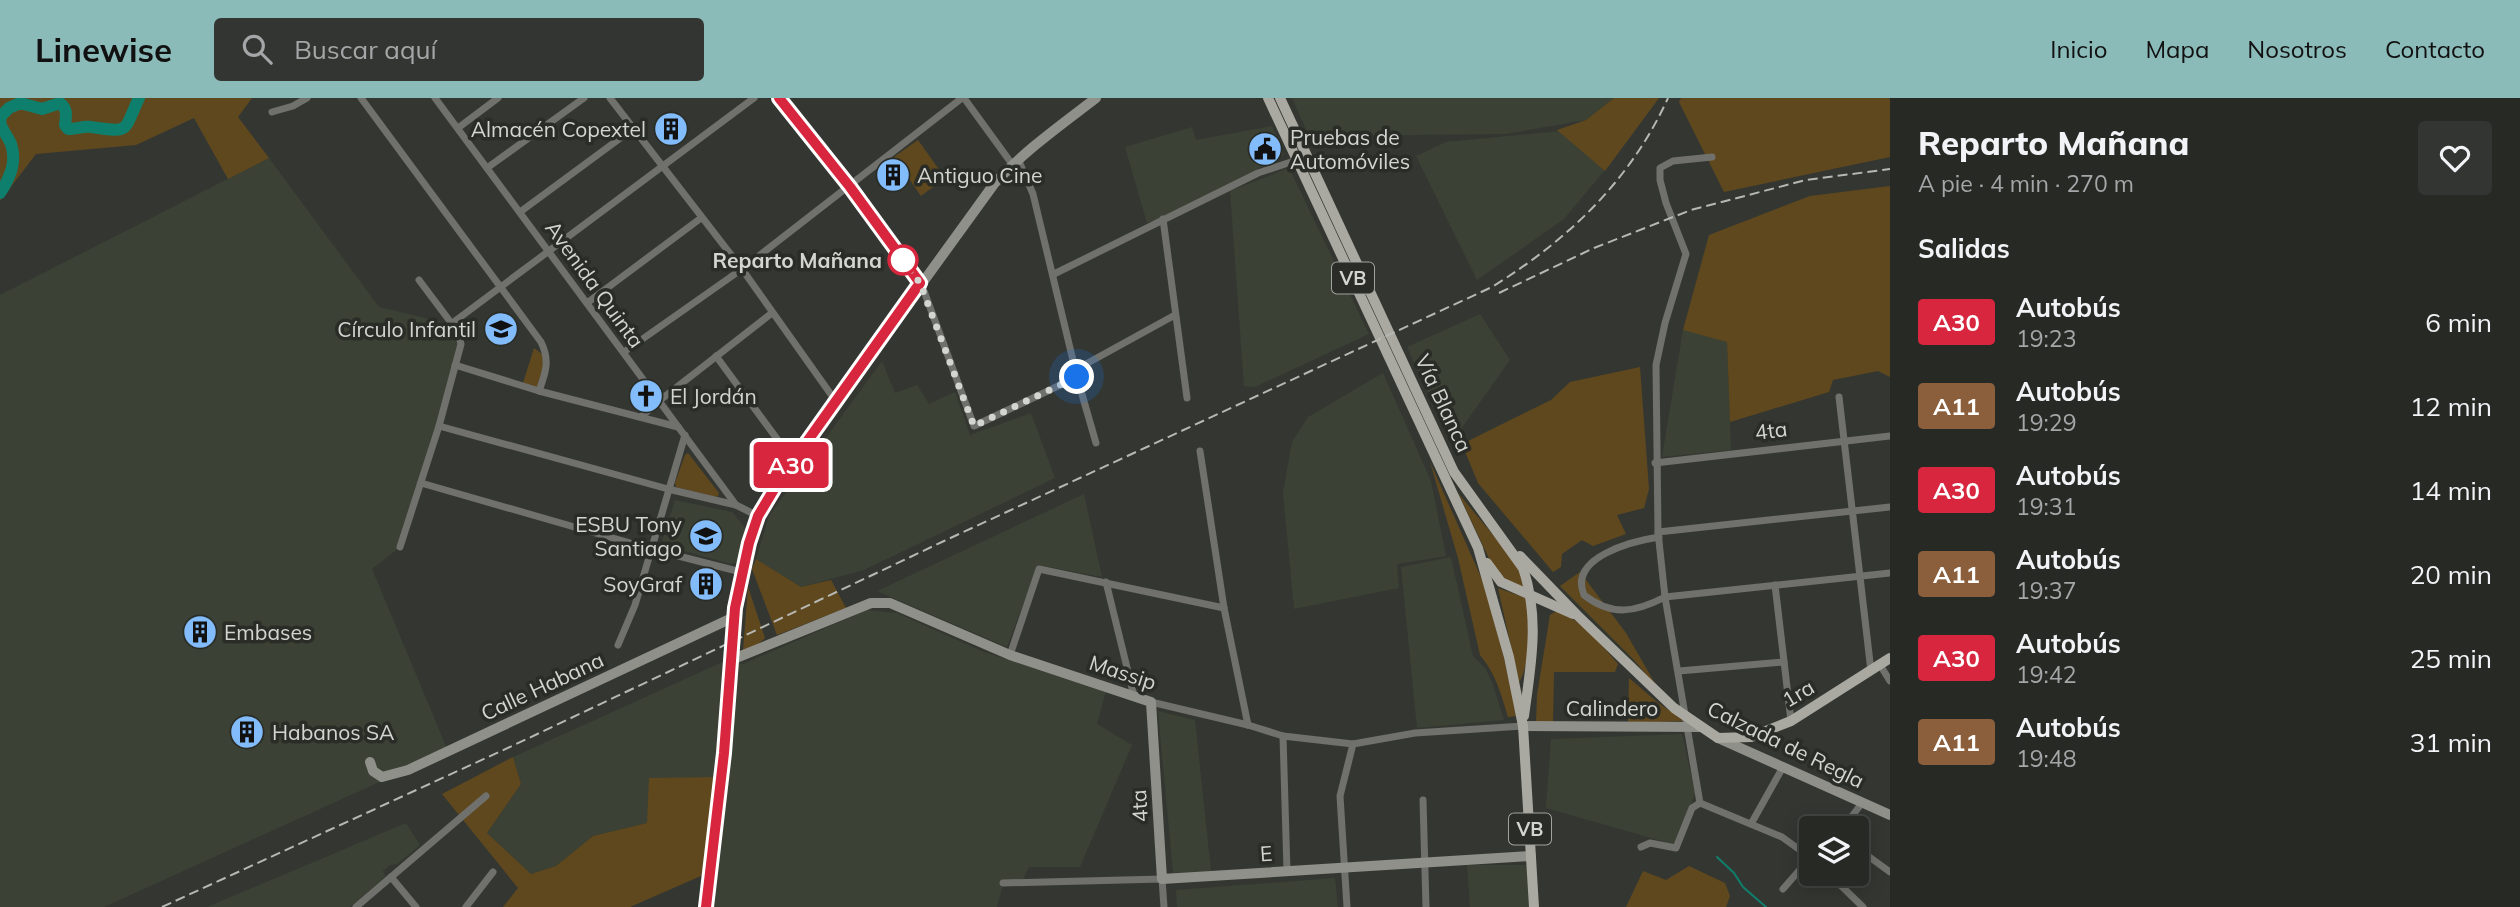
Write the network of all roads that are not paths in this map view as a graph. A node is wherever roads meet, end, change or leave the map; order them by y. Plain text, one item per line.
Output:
1 (307, 98) edge
2 (361, 98) edge
3 (435, 98) edge
4 (498, 98) edge
5 (584, 98) edge
6 (610, 98) edge
7 (754, 98) edge
8 (779, 98) edge
9 (963, 98) edge
10 (1096, 98) edge
11 (1268, 98) edge
12 (1280, 98) edge
13 (272, 112) dead end
14 (458, 128) junction
15 (634, 128) junction
16 (1712, 157) dead end
17 (1297, 160) junction
18 (1015, 162) junction
19 (662, 166) junction
20 (487, 168) junction
21 (850, 187) junction
22 (520, 212) junction
23 (701, 218) junction
24 (1163, 219) junction
25 (548, 251) junction
26 (741, 269) junction
27 (1054, 274) junction
28 (419, 280) dead end
29 (920, 283) junction
30 (501, 286) junction
31 (587, 303) junction
32 (772, 313) junction
33 (1175, 315) junction
34 (451, 324) junction
35 (624, 352) junction
36 (716, 356) junction
37 (455, 365) junction
38 (1076, 373) junction
39 (539, 391) junction
40 (1839, 397) dead end
41 (1187, 398) dead end
42 (659, 401) junction
43 (837, 403) junction
44 (642, 417) junction
45 (439, 426) junction
46 (679, 428) junction
47 (685, 435) junction
48 (1890, 436) edge
49 (1844, 441) junction
50 (1096, 443) dead end
51 (1200, 451) dead end
52 (794, 462) junction
53 (1656, 463) junction
54 (421, 483) junction
55 (668, 489) junction
56 (736, 505) junction
57 (1890, 507) edge
58 (1853, 511) junction
59 (758, 516) junction
60 (1658, 535) junction
61 (1510, 546) junction
62 (400, 547) dead end
63 (1478, 548) junction
64 (651, 549) junction
65 (741, 572) junction
66 (1890, 573) edge
67 (1860, 576) junction
68 (1106, 582) junction
69 (1774, 585) junction
70 (1531, 596) junction
71 (1665, 597) junction
72 (1557, 607) junction
73 (1224, 608) junction
74 (1577, 615) junction
75 (734, 617) junction
76 (1534, 620) junction
77 (618, 645) dead end
78 (1010, 655) junction
79 (1890, 658) edge
80 (731, 660) junction
81 (1784, 662) junction
82 (1876, 668) junction
83 (1679, 671) junction
84 (1890, 681) edge
85 (1134, 696) junction
86 (1152, 702) junction
87 (1791, 721) junction
88 (1688, 722) junction
89 (1248, 725) junction
90 (1523, 726) junction
91 (1283, 736) junction
92 (1718, 738) junction
93 (1353, 744) junction
94 (370, 762) dead end
95 (1783, 767) junction
96 (486, 796) dead end
97 (1423, 800) dead end
98 (1700, 803) junction
99 (1862, 803) junction
100 (1852, 816) edge
101 (1890, 816) edge
102 (1751, 824) junction
103 (1641, 847) dead end
104 (1799, 849) edge
105 (1531, 856) junction
106 (1869, 857) edge
107 (1425, 862) junction
108 (1345, 867) junction
109 (1287, 871) junction
110 (1799, 871) edge
111 (493, 872) dead end
112 (1890, 872) edge
113 (391, 877) junction
114 (1162, 879) junction
115 (1003, 883) dead end
116 (1841, 886) edge
117 (1783, 889) dead end
118 (356, 907) edge
119 (416, 907) edge
120 (466, 907) edge
121 (706, 907) edge
122 (1164, 907) edge
123 (1347, 907) edge
124 (1426, 907) edge
125 (1534, 907) edge
126 (1863, 907) edge

1 - 13 street
2 - 30 street
3 - 14 street, Avenida Quinta
4 - 14 street
5 - 20 street
6 - 15 street
7 - 19 street
8 - 21 main road
9 - 18 street
9 - 21 street
10 - 18 main road
11 - 17 main road, Vía Blanca / VB
12 - 61 main road, Vía Blanca / VB
14 - 20 street, Avenida Quinta
15 - 19 street
15 - 22 street
16 - 53 street
17 - 24 street
17 - 63 main road, Vía Blanca / VB
18 - 27 street
18 - 29 main road
19 - 23 street
19 - 25 street
20 - 22 street, Avenida Quinta
21 - 26 street
21 - 29 main road
22 - 25 street, Avenida Quinta
23 - 26 street
23 - 31 street
24 - 27 street
24 - 33 street
25 - 30 street
25 - 31 street, Avenida Quinta
26 - 32 street
26 - 35 street
27 - 38 street
28 - 34 street
29 - 38 street
29 - 43 main road
30 - 34 street
30 - 39 street
31 - 35 street, Avenida Quinta
32 - 36 street
32 - 43 street
33 - 38 street
33 - 41 street
34 - 37 street
35 - 42 street, Avenida Quinta
36 - 42 street
36 - 52 street
37 - 39 street
37 - 45 street
38 - 50 street
39 - 44 street
40 - 49 street
42 - 44 street
42 - 46 street, Avenida Quinta
43 - 52 main road
44 - 46 street
45 - 54 street
45 - 55 street
46 - 47 street, Avenida Quinta
47 - 55 street
47 - 56 street, Avenida Quinta
48 - 49 street, 4ta
49 - 53 street, 4ta
49 - 58 street
51 - 73 street
52 - 59 main road
53 - 60 street
54 - 62 street
54 - 64 street
55 - 56 street
55 - 64 street
56 - 59 street, Avenida Quinta
57 - 58 street
58 - 60 street
58 - 67 street
59 - 65 main road
60 - 71 street
60 - 71 street
61 - 70 main road, Vía Blanca / VB
61 - 74 main road, Calzada de Regla
63 - 70 main road
63 - 90 main road, Vía Blanca / VB
64 - 65 street
64 - 77 street
65 - 75 main road
66 - 67 street
67 - 69 street
67 - 82 street
68 - 73 street
68 - 78 street
68 - 85 street
69 - 71 street
69 - 81 street
70 - 72 main road
70 - 76 main road, Vía Blanca / VB
71 - 83 street
72 - 74 main road
72 - 76 main road
73 - 89 street
74 - 88 main road, Calzada de Regla
75 - 80 main road
75 - 94 main road, Calle Habana
76 - 90 main road, Vía Blanca / VB
78 - 80 main road, Massip
78 - 85 main road, Massip
79 - 82 main road, 1ra
80 - 121 main road
81 - 83 street
81 - 87 street
82 - 84 street
82 - 87 main road, 1ra
83 - 88 street
85 - 86 main road, Massip
86 - 89 street, Massip
86 - 114 main road, 4ta
87 - 92 main road, 1ra
88 - 90 main road, Calindero
88 - 92 main road, Calzada de Regla
88 - 98 street
89 - 91 street, Massip
90 - 93 street, Massip
90 - 105 main road, Vía Blanca / VB
91 - 93 street, Massip
91 - 109 street
92 - 95 main road, Calzada de Regla
93 - 108 street
95 - 99 main road, Calzada de Regla
95 - 102 street
96 - 113 street
97 - 107 street
98 - 102 street
98 - 103 street
99 - 100 street
99 - 101 main road, Calzada de Regla
102 - 104 street
105 - 107 main road, E
105 - 125 main road, Vía Blanca / VB
106 - 112 street
107 - 108 main road, E
107 - 124 street
108 - 109 main road, E
108 - 123 street
109 - 114 main road, E
110 - 117 street
111 - 120 street
113 - 118 street
113 - 119 street
114 - 115 street, E
114 - 122 street, 4ta
116 - 126 street

